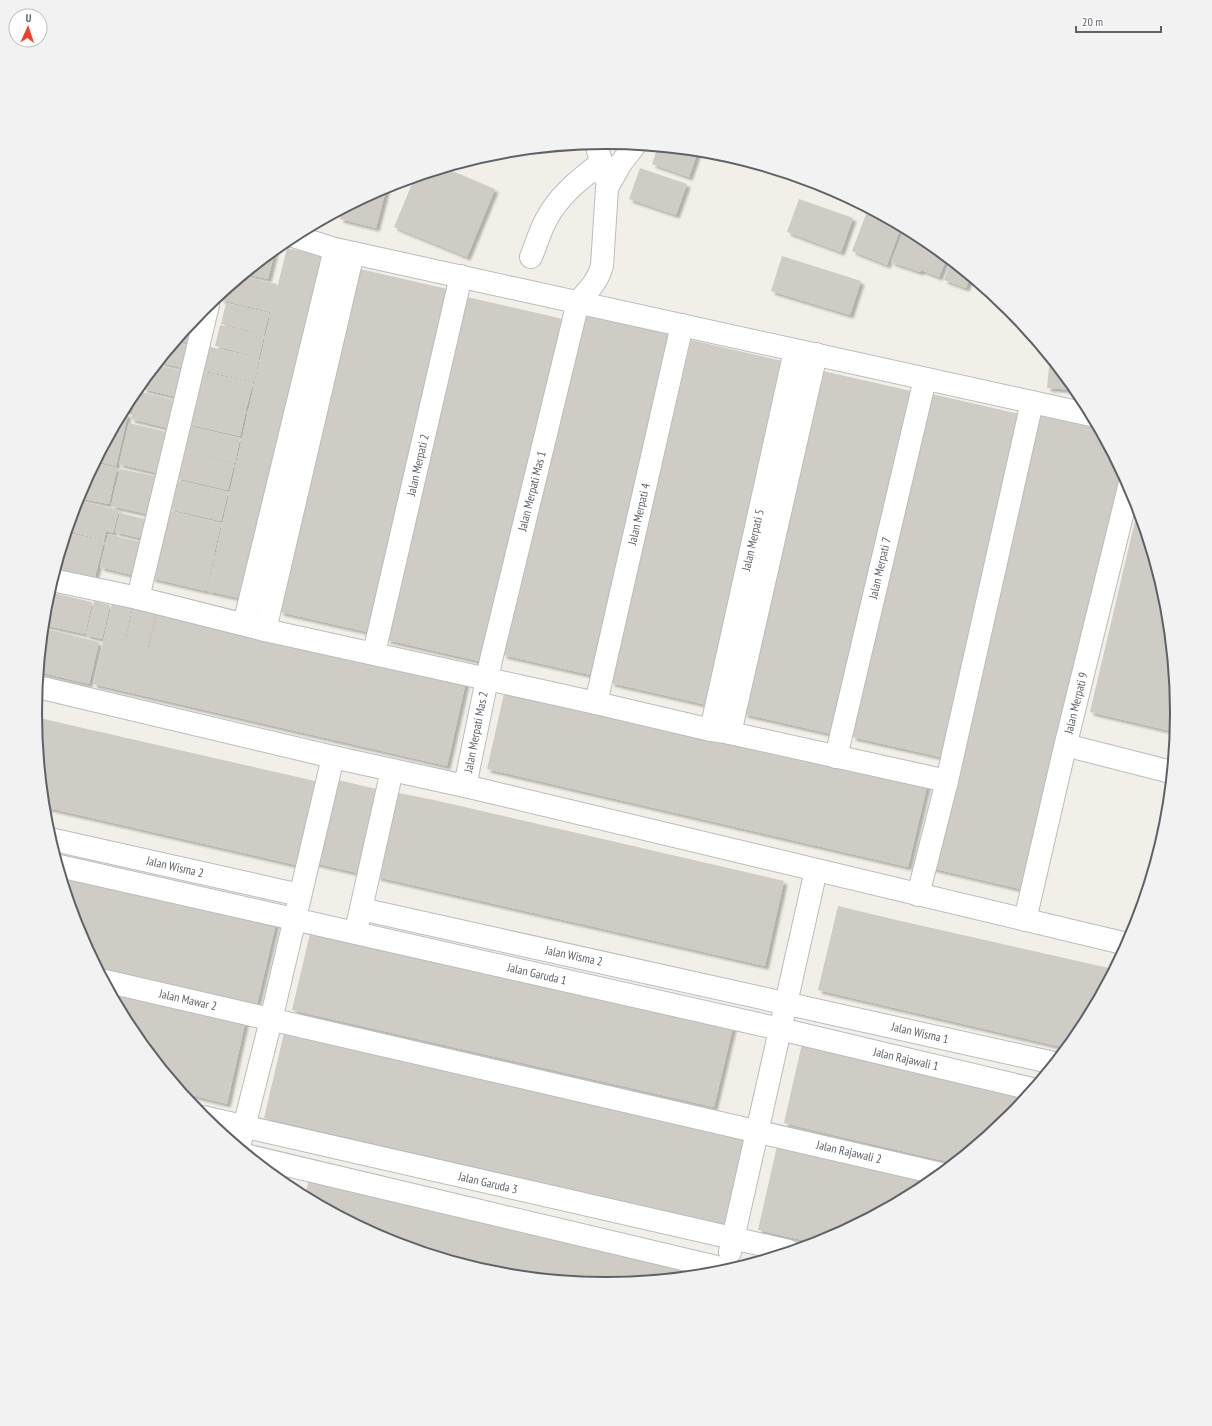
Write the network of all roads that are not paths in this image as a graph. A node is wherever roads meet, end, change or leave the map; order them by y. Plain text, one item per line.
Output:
1 (632, 150) edge
2 (599, 153) edge
3 (607, 188) junction
4 (302, 239) edge
5 (344, 251) junction
6 (531, 257) dead end
7 (461, 276) junction
8 (578, 302) junction
9 (205, 316) edge
10 (682, 325) junction
11 (806, 352) junction
12 (925, 379) junction
13 (1032, 402) junction
14 (1083, 413) edge
15 (1127, 496) edge
16 (58, 581) edge
17 (138, 598) junction
18 (254, 627) junction
19 (374, 653) junction
20 (487, 679) junction
21 (43, 688) edge
22 (596, 703) junction
23 (721, 731) junction
24 (1077, 748) dead end
25 (333, 757) junction
26 (836, 757) junction
27 (392, 770) junction
28 (1167, 771) edge
29 (947, 781) junction
30 (465, 786) junction
31 (57, 841) edge
32 (64, 867) edge
33 (816, 870) junction
34 (918, 894) junction
35 (300, 895) junction
36 (361, 909) junction
37 (294, 919) junction
38 (1025, 920) junction
39 (355, 933) junction
40 (1121, 943) edge
41 (111, 982) edge
42 (786, 1003) junction
43 (271, 1020) junction
44 (780, 1029) junction
45 (1048, 1062) edge
46 (1027, 1088) edge
47 (225, 1128) edge
48 (757, 1131) junction
49 (241, 1137) edge
50 (279, 1171) edge
51 (933, 1172) edge
52 (733, 1239) junction
53 (780, 1249) edge
54 (728, 1263) edge
55 (712, 1267) edge

1 - 3 street
2 - 3 street
2 - 6 street
3 - 8 street
4 - 5 street
5 - 7 street
5 - 18 street
7 - 8 street
7 - 19 street, Jalan Merpati 2
8 - 10 street
8 - 20 street, Jalan Merpati Mas 1
9 - 17 street
10 - 11 street
10 - 22 street, Jalan Merpati 4
11 - 12 street
11 - 23 street, Jalan Merpati 5
12 - 13 street
12 - 26 street, Jalan Merpati 7
13 - 14 street
13 - 29 street
15 - 38 street, Jalan Merpati 9
16 - 17 street
17 - 18 street
18 - 19 street
19 - 20 street
20 - 22 street
20 - 30 street, Jalan Merpati Mas 2
21 - 25 street
22 - 23 street
23 - 26 street
24 - 28 street
25 - 27 street
25 - 35 street
26 - 29 street
27 - 30 street
27 - 36 street
29 - 34 street
30 - 33 street
31 - 35 street, Jalan Wisma 2
32 - 37 street, Jalan Garuda 1
33 - 34 street
33 - 42 street
34 - 38 street
35 - 37 street
36 - 39 street
36 - 42 street, Jalan Wisma 2
37 - 39 street, Jalan Garuda 1
37 - 43 street
38 - 40 street
39 - 44 street, Jalan Garuda 1
41 - 43 street, Jalan Mawar 2
42 - 44 street
42 - 45 street, Jalan Wisma 1
43 - 48 street, Jalan Mawar 2
43 - 49 street
44 - 46 street, Jalan Rajawali 1
44 - 48 street
47 - 49 street, Jalan Garuda 3
48 - 51 street, Jalan Rajawali 2
48 - 52 street
49 - 52 street, Jalan Garuda 3
50 - 55 street
52 - 53 street, Jalan Garuda 3
52 - 54 street

